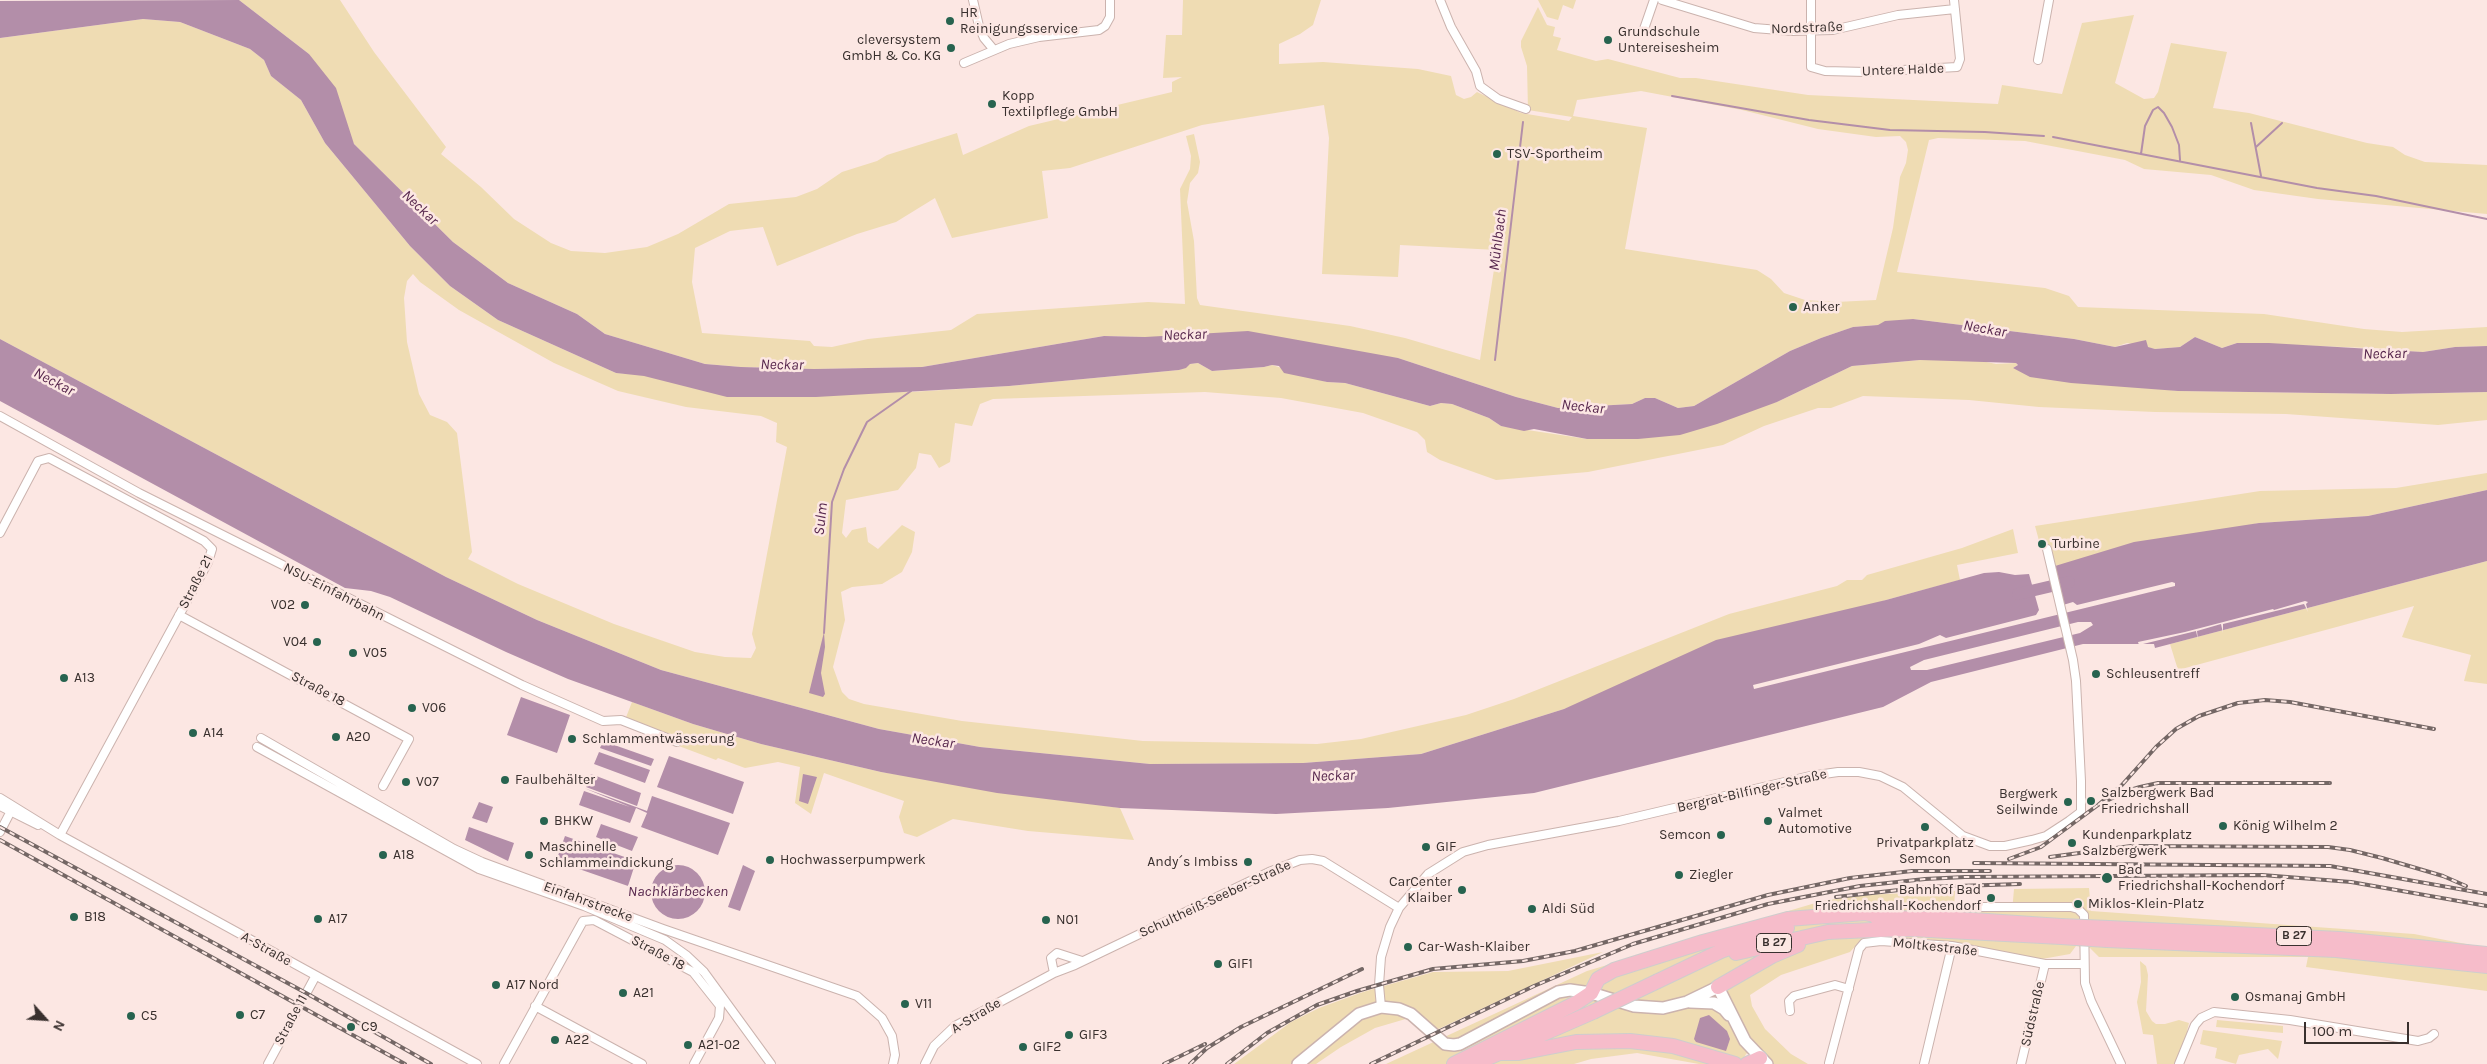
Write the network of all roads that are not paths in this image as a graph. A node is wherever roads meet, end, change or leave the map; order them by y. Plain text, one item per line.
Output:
1 (973, 0) edge
2 (1110, 0) edge
3 (1440, 0) edge
4 (1654, 0) edge
5 (1662, 0) edge
6 (1812, 0) edge
7 (1954, 0) edge
8 (2049, 0) edge
9 (1955, 9) junction
10 (1644, 29) dead end
11 (1811, 31) junction
12 (994, 50) junction
13 (2038, 60) dead end
14 (964, 63) dead end
15 (1526, 109) dead end
16 (0, 416) edge
17 (0, 533) edge
18 (2048, 553) dead end
19 (179, 615) junction
20 (261, 738) dead end
21 (677, 742) dead end
22 (256, 747) dead end
23 (383, 786) dead end
24 (0, 798) edge
25 (0, 806) edge
26 (12, 809) junction
27 (0, 832) edge
28 (58, 834) junction
29 (1967, 907) dead end
30 (1399, 908) junction
31 (1887, 918) junction
32 (1847, 932) junction
33 (2061, 932) junction
34 (2108, 934) junction
35 (1952, 946) junction
36 (2487, 954) edge
37 (1082, 961) junction
38 (1701, 962) junction
39 (2044, 964) junction
40 (2083, 964) junction
41 (2487, 966) edge
42 (1054, 973) junction
43 (315, 977) junction
44 (1718, 987) junction
45 (1850, 989) junction
46 (1591, 993) junction
47 (1012, 995) joint
48 (1687, 1002) junction
49 (535, 1006) junction
50 (1381, 1007) junction
51 (1790, 1011) dead end
52 (1740, 1031) junction
53 (2434, 1034) dead end
54 (1501, 1053) junction
55 (461, 1060) edge
56 (1758, 1062) edge
57 (1829, 1063) edge
58 (268, 1064) edge
59 (477, 1064) edge
60 (504, 1064) edge
61 (642, 1064) edge
62 (694, 1064) edge
63 (771, 1064) edge
64 (893, 1064) edge
65 (925, 1064) edge
66 (1298, 1064) edge
67 (1454, 1064) edge
68 (1474, 1064) edge
69 (1735, 1064) edge
70 (1924, 1064) edge
71 (2021, 1064) edge
72 (2121, 1064) edge
73 (2179, 1064) edge

1 - 12 street
2 - 12 street
3 - 15 street
4 - 10 street
5 - 11 street, Nordstraße
6 - 11 street
7 - 9 street, Untere Halde
8 - 13 street
9 - 11 street, Nordstraße
9 - 11 street, Untere Halde
12 - 14 street
16 - 21 street, NSU-Einfahrbahn
17 - 19 street, Straße 21
18 - 30 street, Bergrat-Bilfinger-Straße
19 - 23 street, Straße 18
19 - 28 street, Straße 21
20 - 64 street, Einfahrstrecke
22 - 63 street, Einfahrstrecke
24 - 26 street, A-Straße
25 - 26 street, A-Straße
26 - 27 street
26 - 28 street, A-Straße
28 - 43 street, A-Straße
29 - 40 street
30 - 37 street, Schultheiß-Seeber-Straße
30 - 50 street, Bergrat-Bilfinger-Straße
31 - 33 highway, B 27
31 - 38 highway, B 27
31 - 46 highway
32 - 33 highway, B 27
32 - 38 highway, B 27
32 - 44 highway
33 - 34 highway, B 27, bridge
34 - 36 highway, B 27
34 - 41 highway, B 27
35 - 39 street, Moltkestraße
35 - 45 street, Moltkestraße
35 - 70 street
37 - 42 street, Schultheiß-Seeber-Straße
37 - 42 street
38 - 54 highway, B 27, bridge
39 - 40 street, Moltkestraße
39 - 71 street, Südstraße
40 - 72 street
42 - 47 street, Schultheiß-Seeber-Straße
43 - 55 street, A-Straße
43 - 58 street, Straße 11
44 - 48 main road
44 - 52 main road
45 - 51 street
45 - 57 street, Moltkestraße
46 - 48 main road
46 - 50 main road
46 - 67 highway
47 - 65 street, A-Straße
48 - 52 main road
49 - 60 street
49 - 61 street
49 - 62 street, Straße 18
50 - 66 main road
52 - 56 main road
53 - 73 street
54 - 68 highway, B 27
54 - 69 highway
55 - 59 street, A-Straße

